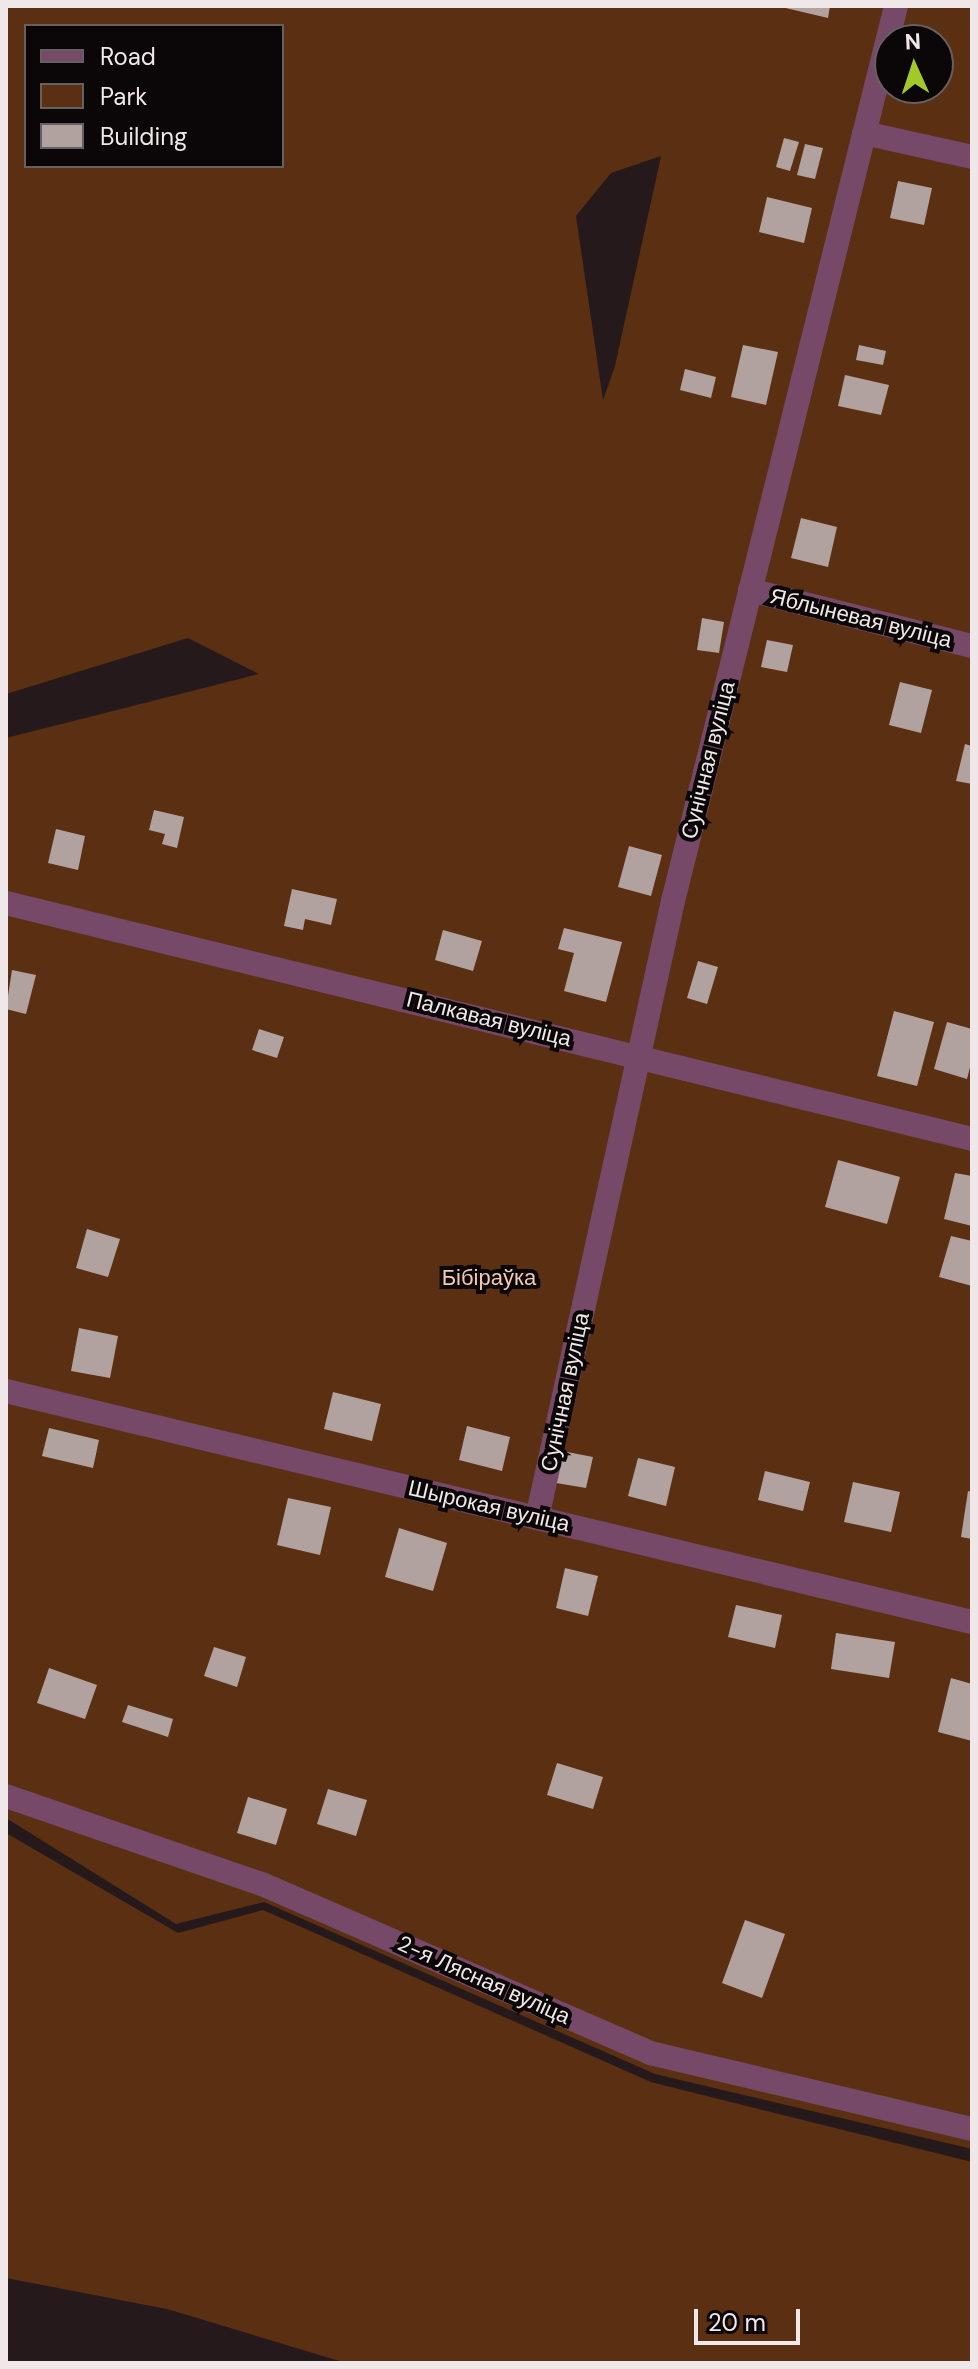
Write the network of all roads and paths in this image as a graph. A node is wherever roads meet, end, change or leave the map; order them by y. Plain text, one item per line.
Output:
1 (896, 6) edge
2 (864, 133) junction
3 (972, 157) edge
4 (750, 590) junction
5 (972, 646) edge
6 (6, 903) edge
7 (639, 1055) junction
8 (972, 1139) edge
9 (6, 1391) edge
10 (537, 1518) junction
11 (972, 1622) edge
12 (6, 1796) edge
13 (972, 2129) edge

1 - 2 lane, Сунічная вуліца
2 - 3 lane
2 - 4 lane, Сунічная вуліца
4 - 5 lane, Яблыневая вуліца
4 - 7 lane, Сунічная вуліца
6 - 7 lane, Палкавая вуліца
7 - 8 lane, Палкавая вуліца
7 - 10 lane, Сунічная вуліца
9 - 10 lane, Шырокая вуліца
10 - 11 lane, Шырокая вуліца
12 - 13 lane, 2-я Лясная вуліца

